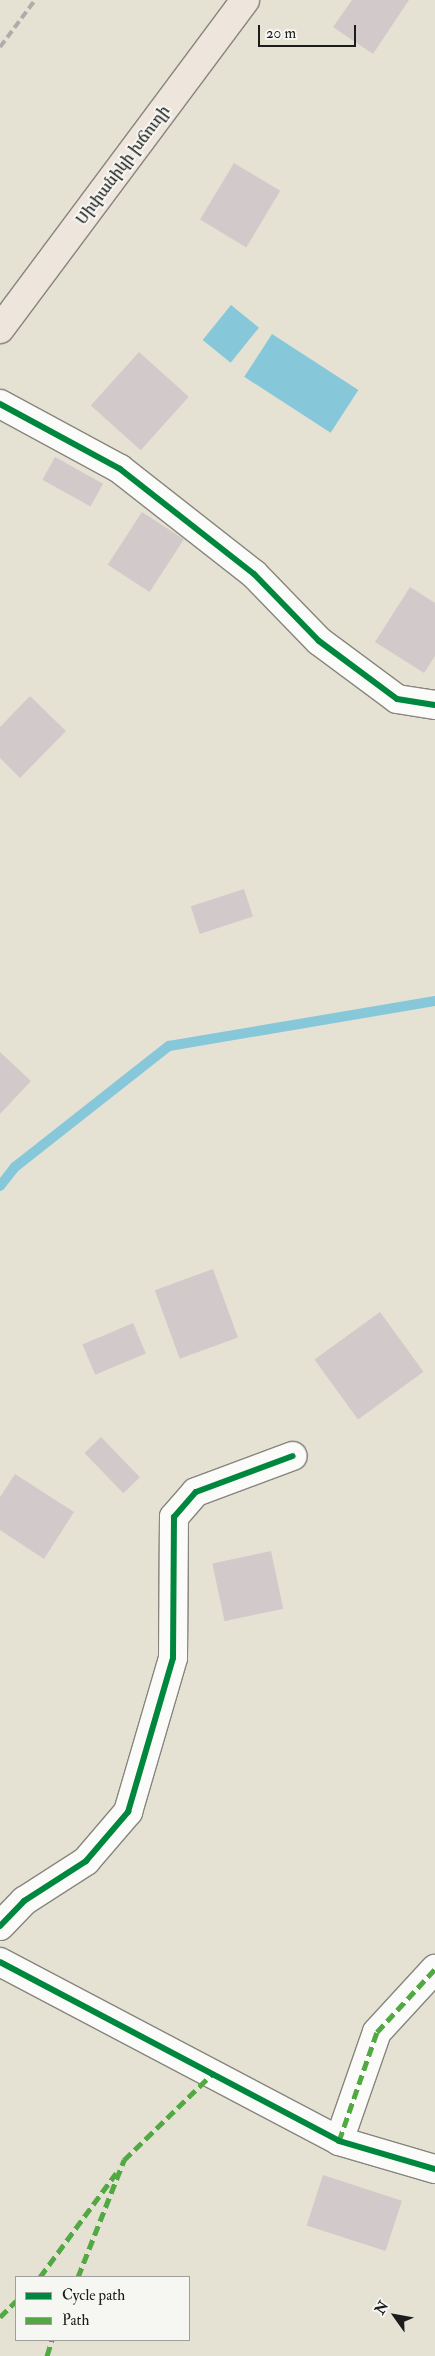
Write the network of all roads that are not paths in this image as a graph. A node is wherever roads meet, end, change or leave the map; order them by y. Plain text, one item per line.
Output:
1 (246, 0) edge
2 (0, 329) edge
3 (0, 404) edge
4 (435, 705) edge
5 (293, 1456) dead end
6 (0, 1926) edge
7 (0, 1962) edge
8 (435, 1969) edge
9 (339, 2141) junction
10 (435, 2169) edge

1 - 2 main road, Սիփանիկի խճուղի
3 - 4 street
5 - 6 street
7 - 9 street
8 - 9 street
9 - 10 street

